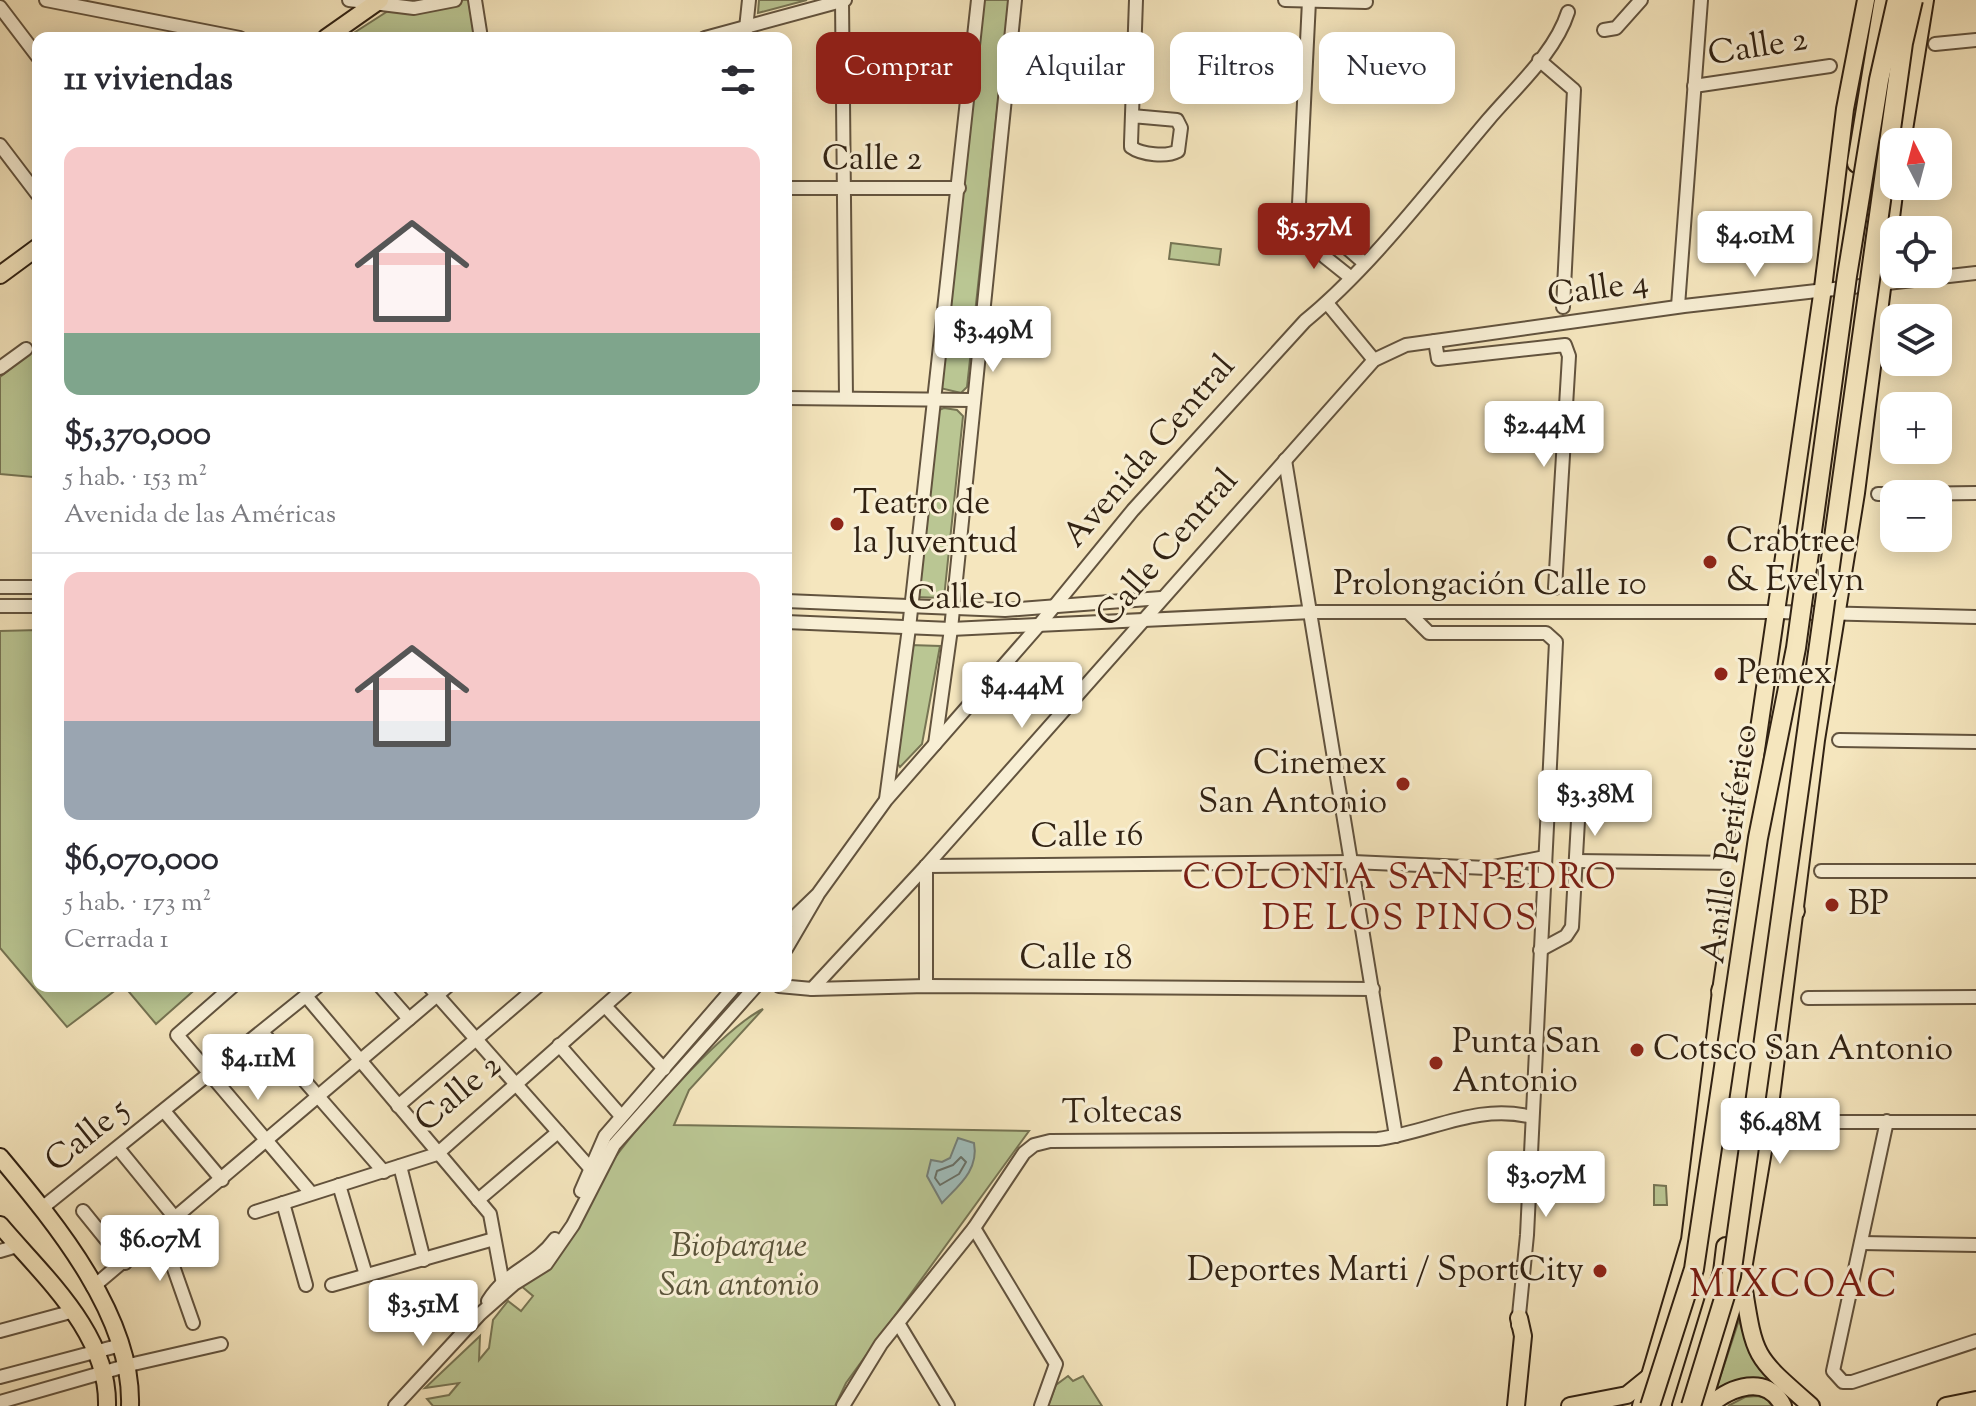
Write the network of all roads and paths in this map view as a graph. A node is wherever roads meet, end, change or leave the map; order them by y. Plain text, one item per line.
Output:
1 (46, 0) edge
2 (349, 0) edge
3 (455, 0) edge
4 (475, 0) edge
5 (749, 0) edge
6 (844, 0) edge
7 (978, 0) edge
8 (1015, 0) edge
9 (1136, 0) edge
10 (1285, 0) edge
11 (1641, 0) edge
12 (1701, 0) edge
13 (1866, 0) edge
14 (1884, 0) edge
15 (1897, 0) edge
16 (1906, 0) edge
17 (1913, 0) edge
18 (1925, 0) edge
19 (1309, 1) edge
20 (377, 2) edge
21 (1366, 2) dead end
22 (0, 7) edge
23 (1568, 12) dead end
24 (1604, 30) dead end
25 (209, 32) edge
26 (334, 32) edge
27 (480, 32) edge
28 (745, 32) edge
29 (1012, 32) edge
30 (1135, 32) edge
31 (1976, 40) edge
32 (1935, 44) dead end
33 (32, 49) edge
34 (1539, 60) junction
35 (1830, 66) dead end
36 (1694, 86) junction
37 (1004, 104) edge
38 (1132, 104) edge
39 (1132, 116) junction
40 (1904, 128) edge
41 (0, 145) edge
42 (32, 187) edge
43 (792, 188) edge
44 (959, 188) junction
45 (846, 189) junction
46 (1320, 239) junction
47 (32, 251) edge
48 (1363, 262) junction
49 (1976, 273) edge
50 (0, 275) edge
51 (1952, 275) edge
52 (1350, 277) junction
53 (1880, 282) edge
54 (1880, 288) edge
55 (1831, 294) junction
56 (1327, 303) junction
57 (1678, 306) junction
58 (1563, 307) dead end
59 (1435, 341) junction
60 (26, 349) dead end
61 (1374, 360) junction
62 (0, 368) edge
63 (792, 398) edge
64 (846, 398) junction
65 (934, 399) junction
66 (972, 400) junction
67 (1285, 460) junction
68 (1952, 493) edge
69 (1976, 493) edge
70 (0, 587) edge
71 (32, 587) edge
72 (1555, 588) dead end
73 (1161, 598) junction
74 (792, 601) edge
75 (0, 606) edge
76 (32, 606) edge
77 (1054, 606) junction
78 (911, 609) junction
79 (953, 609) junction
80 (1312, 612) junction
81 (1408, 612) junction
82 (1776, 612) junction
83 (1836, 614) junction
84 (1976, 617) edge
85 (1144, 619) junction
86 (1111, 620) junction
87 (792, 622) edge
88 (1039, 625) junction
89 (909, 628) junction
90 (951, 629) junction
91 (1121, 645) junction
92 (1839, 740) dead end
93 (1976, 742) edge
94 (935, 744) junction
95 (886, 800) junction
96 (1548, 801) junction
97 (1785, 846) junction
98 (1545, 857) junction
99 (1576, 861) junction
100 (1353, 862) junction
101 (1741, 863) junction
102 (926, 866) junction
103 (1487, 868) junction
104 (1821, 871) dead end
105 (1976, 871) edge
106 (1544, 880) junction
107 (798, 911) edge
108 (1795, 911) junction
109 (1752, 923) junction
110 (1541, 929) junction
111 (1555, 940) junction
112 (1540, 950) junction
113 (926, 986) junction
114 (792, 987) edge
115 (812, 989) junction
116 (1373, 989) junction
117 (1721, 991) junction
118 (226, 992) edge
119 (311, 992) edge
120 (385, 992) edge
121 (432, 992) edge
122 (434, 992) edge
123 (531, 992) edge
124 (620, 992) edge
125 (730, 992) edge
126 (751, 992) edge
127 (306, 996) junction
128 (1976, 997) edge
129 (1808, 998) dead end
130 (605, 1006) junction
131 (409, 1019) junction
132 (262, 1032) junction
133 (476, 1039) junction
134 (559, 1045) junction
135 (362, 1060) junction
136 (664, 1069) junction
137 (210, 1073) junction
138 (515, 1084) junction
139 (319, 1096) junction
140 (398, 1106) junction
141 (164, 1111) junction
142 (621, 1116) junction
143 (1532, 1117) junction
144 (1887, 1121) junction
145 (1791, 1122) dead end
146 (1976, 1122) edge
147 (558, 1132) junction
148 (1396, 1136) junction
149 (267, 1141) junction
150 (118, 1148) junction
151 (437, 1154) junction
152 (0, 1157) edge
153 (400, 1166) junction
154 (590, 1168) junction
155 (384, 1172) junction
156 (222, 1180) junction
157 (339, 1185) junction
158 (311, 1193) junction
159 (478, 1200) junction
160 (283, 1203) junction
161 (42, 1208) junction
162 (83, 1211) dead end
163 (255, 1212) dead end
164 (176, 1219) junction
165 (0, 1225) edge
166 (974, 1228) junction
167 (161, 1232) junction
168 (494, 1239) junction
169 (1861, 1243) junction
170 (1976, 1245) edge
171 (17, 1246) junction
172 (0, 1251) edge
173 (424, 1260) junction
174 (125, 1263) junction
175 (366, 1275) junction
176 (1742, 1275) junction
177 (306, 1285) dead end
178 (332, 1285) dead end
179 (504, 1285) junction
180 (93, 1287) junction
181 (74, 1311) junction
182 (1519, 1318) junction
183 (193, 1323) dead end
184 (898, 1323) junction
185 (0, 1331) edge
186 (1976, 1341) edge
187 (221, 1344) dead end
188 (121, 1345) junction
189 (95, 1353) junction
190 (129, 1365) junction
191 (103, 1373) junction
192 (0, 1377) edge
193 (1649, 1377) junction
194 (0, 1402) edge
195 (1975, 1404) edge
196 (107, 1406) edge
197 (130, 1406) edge
198 (395, 1406) edge
199 (843, 1406) edge
200 (948, 1406) edge
201 (1041, 1406) edge
202 (1509, 1406) edge
203 (1516, 1406) edge
204 (1570, 1406) edge
205 (1641, 1406) edge
206 (1650, 1406) edge
207 (1658, 1406) edge
208 (1682, 1406) edge
209 (1691, 1406) edge
210 (1702, 1406) edge
211 (1709, 1406) edge
212 (1783, 1406) edge
213 (1811, 1406) edge
214 (1946, 1406) edge

1 - 25 street
2 - 20 street
3 - 20 street
4 - 27 street
5 - 28 street
6 - 28 street
6 - 45 street
7 - 44 street
8 - 29 street
9 - 30 street
10 - 19 street
11 - 24 street
12 - 36 street
13 - 55 main road
14 - 55 highway, Anillo Periférico, bridge
15 - 206 highway, bridge
16 - 97 highway, Anillo Periférico
17 - 209 highway, bridge
18 - 40 main road
19 - 21 street
19 - 46 street
20 - 26 main road
22 - 33 street
23 - 34 street, Avenida Central
31 - 32 street
34 - 48 street, Avenida Central
34 - 58 street
35 - 36 street, Calle 2
36 - 57 street
37 - 66 street
38 - 39 street
39 - 39 street
41 - 42 street
43 - 45 street, Calle 2
44 - 45 street, Calle 2
44 - 65 street
45 - 64 street
46 - 48 street
46 - 52 street
47 - 50 main road
48 - 52 street, Avenida Central
49 - 51 street, Calle 4
52 - 56 street, Avenida Central
53 - 55 street, Calle 4
54 - 83 main road
55 - 57 street, Calle 4
55 - 82 main road
55 - 109 highway, Anillo Periférico, bridge
56 - 61 street
56 - 77 street, Avenida Central
57 - 59 street, Calle 4
59 - 61 street, Calle 4
59 - 72 street
60 - 62 street
61 - 67 street, Calle Central
63 - 64 street
64 - 65 street
65 - 66 street
65 - 78 street
66 - 79 street
67 - 73 street, Calle Central
67 - 80 street
68 - 69 street
70 - 71 street
73 - 77 street, Calle 10
73 - 85 street, Calle Central
74 - 78 street, Calle 10
75 - 76 street
77 - 79 street, Calle 10
77 - 88 street, Avenida Central
78 - 79 street, Calle 10
78 - 89 street
79 - 90 street
80 - 81 street, Prolongación Calle 10
80 - 85 street, Prolongación Calle 10
80 - 100 street
81 - 82 street, Prolongación Calle 10
81 - 96 street
82 - 83 street, Prolongación Calle 10
82 - 101 main road
83 - 84 street
83 - 108 main road
85 - 86 street, Calle 10
85 - 91 street, Calle Central
86 - 88 street, Calle 10
86 - 91 street
87 - 89 street, Calle 10
88 - 90 street, Calle 10
88 - 94 street, Avenida Central
89 - 90 street, Calle 10
89 - 95 street
90 - 94 street
91 - 102 street, Calle Central
92 - 93 street
94 - 95 street, Avenida Central
95 - 107 street, Avenida Central
96 - 98 street
96 - 99 street
97 - 108 highway
97 - 208 highway, Anillo Periférico
98 - 103 street, Calle 16
98 - 106 street
99 - 101 street
99 - 111 street
100 - 102 street, Calle 16
100 - 103 street, Calle 16
100 - 116 street
101 - 117 main road
102 - 113 street
102 - 115 street, Calle Central
103 - 106 street, Calle 16
104 - 105 street
106 - 110 street
108 - 176 main road
109 - 117 highway
109 - 207 highway, Anillo Periférico
110 - 111 street
110 - 112 street
111 - 112 street
112 - 143 street
113 - 115 street, Calle 18
113 - 116 street, Calle 18
114 - 115 street, Calle 18
116 - 148 street
117 - 193 main road
118 - 137 street
119 - 127 street, Calle 5
120 - 131 street
121 - 131 street
122 - 133 street
123 - 133 street
124 - 130 street, Calle 2
125 - 136 street
126 - 179 street
127 - 132 street, Calle 5
127 - 135 street
128 - 129 street
130 - 134 street, Calle 2
130 - 136 street
131 - 135 street
132 - 137 street, Calle 5
132 - 139 street
133 - 138 street
133 - 140 street
134 - 138 street, Calle 2
134 - 142 street
135 - 139 street
135 - 140 street
136 - 142 street
137 - 141 street, Calle 5
137 - 149 street
138 - 147 street
138 - 151 street, Calle 2
139 - 149 street
139 - 155 street
140 - 151 street
141 - 150 street, Calle 5
141 - 156 street
142 - 154 street
143 - 148 street, Toltecas
143 - 182 street
144 - 145 street
144 - 146 street
144 - 169 street
147 - 154 street
147 - 159 street
148 - 166 street, Toltecas
149 - 156 street
149 - 158 street
150 - 161 street, Calle 5
150 - 164 street
151 - 153 street, Calle 2
151 - 159 street
152 - 161 main road
153 - 155 street, Calle 2
153 - 173 street
154 - 179 street
155 - 157 street, Calle 2
156 - 164 street
157 - 158 street, Calle 2
157 - 175 street
158 - 160 street, Calle 2
159 - 168 street
160 - 163 street, Calle 2
160 - 177 street
161 - 180 main road
162 - 174 street
164 - 167 street
165 - 171 main road
166 - 184 street, Toltecas
166 - 201 street
167 - 174 street
167 - 183 street
168 - 173 street
168 - 179 street
169 - 170 street
169 - 186 street
171 - 172 street
171 - 181 main road
173 - 175 street
174 - 180 street
175 - 178 street
176 - 210 main road
176 - 213 main road
179 - 198 street
180 - 188 main road
181 - 185 street
181 - 189 main road
182 - 202 street
182 - 203 main road
184 - 199 street, Toltecas
184 - 200 street
187 - 190 street
188 - 189 street
188 - 190 main road
189 - 191 main road
189 - 192 street
190 - 191 street
190 - 197 main road
191 - 194 street
191 - 196 main road
193 - 204 main road
193 - 205 main road
195 - 214 main road
211 - 212 main road

